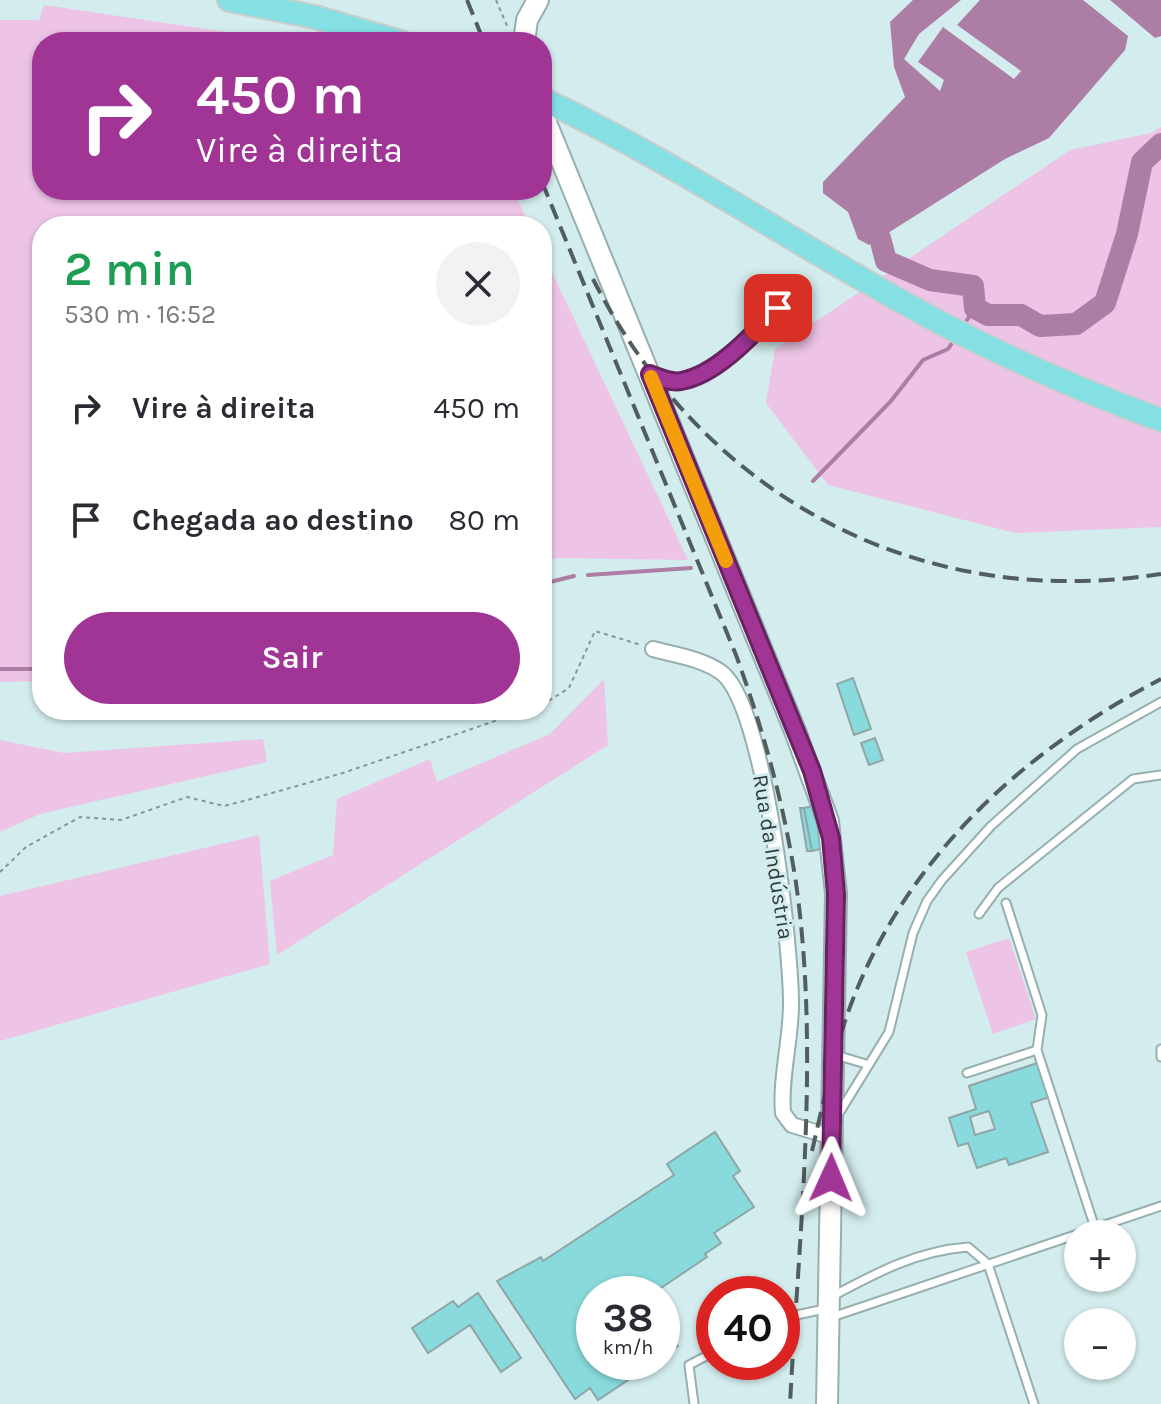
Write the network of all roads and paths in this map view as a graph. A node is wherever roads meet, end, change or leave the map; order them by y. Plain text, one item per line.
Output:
1 (229, 0) edge
2 (496, 0) edge
3 (538, 0) edge
4 (367, 32) edge
5 (514, 32) edge
6 (519, 32) edge
7 (552, 104) edge
8 (552, 137) edge
9 (798, 286) dead end
10 (650, 374) junction
11 (1161, 420) edge
12 (653, 649) joint
13 (552, 699) edge
14 (1161, 702) edge
15 (498, 720) edge
16 (1161, 775) edge
17 (0, 872) edge
18 (1006, 903) dead end
19 (979, 914) dead end
20 (1161, 1049) edge
21 (1037, 1050) junction
22 (835, 1054) junction
23 (1161, 1057) edge
24 (869, 1065) junction
25 (967, 1073) dead end
26 (833, 1130) junction
27 (1161, 1206) edge
28 (1092, 1220) edge
29 (1119, 1220) edge
30 (1064, 1238) edge
31 (988, 1264) junction
32 (831, 1308) junction
33 (800, 1314) edge
34 (696, 1361) edge
35 (694, 1404) edge
36 (827, 1404) edge
37 (1034, 1404) edge

1 - 4 main road
2 - 5 path
3 - 6 street
7 - 11 main road
8 - 10 street
9 - 10 lane
10 - 22 street
12 - 13 path
12 - 26 street, Rua da Indústria
14 - 24 lane
15 - 17 path
16 - 19 lane
18 - 21 lane
20 - 23 lane
21 - 25 lane
21 - 28 lane
22 - 24 lane
22 - 26 street
24 - 26 lane
26 - 32 street
27 - 29 lane
30 - 31 lane
31 - 32 lane
31 - 32 lane
31 - 37 lane
32 - 33 lane
32 - 36 street
34 - 35 lane

